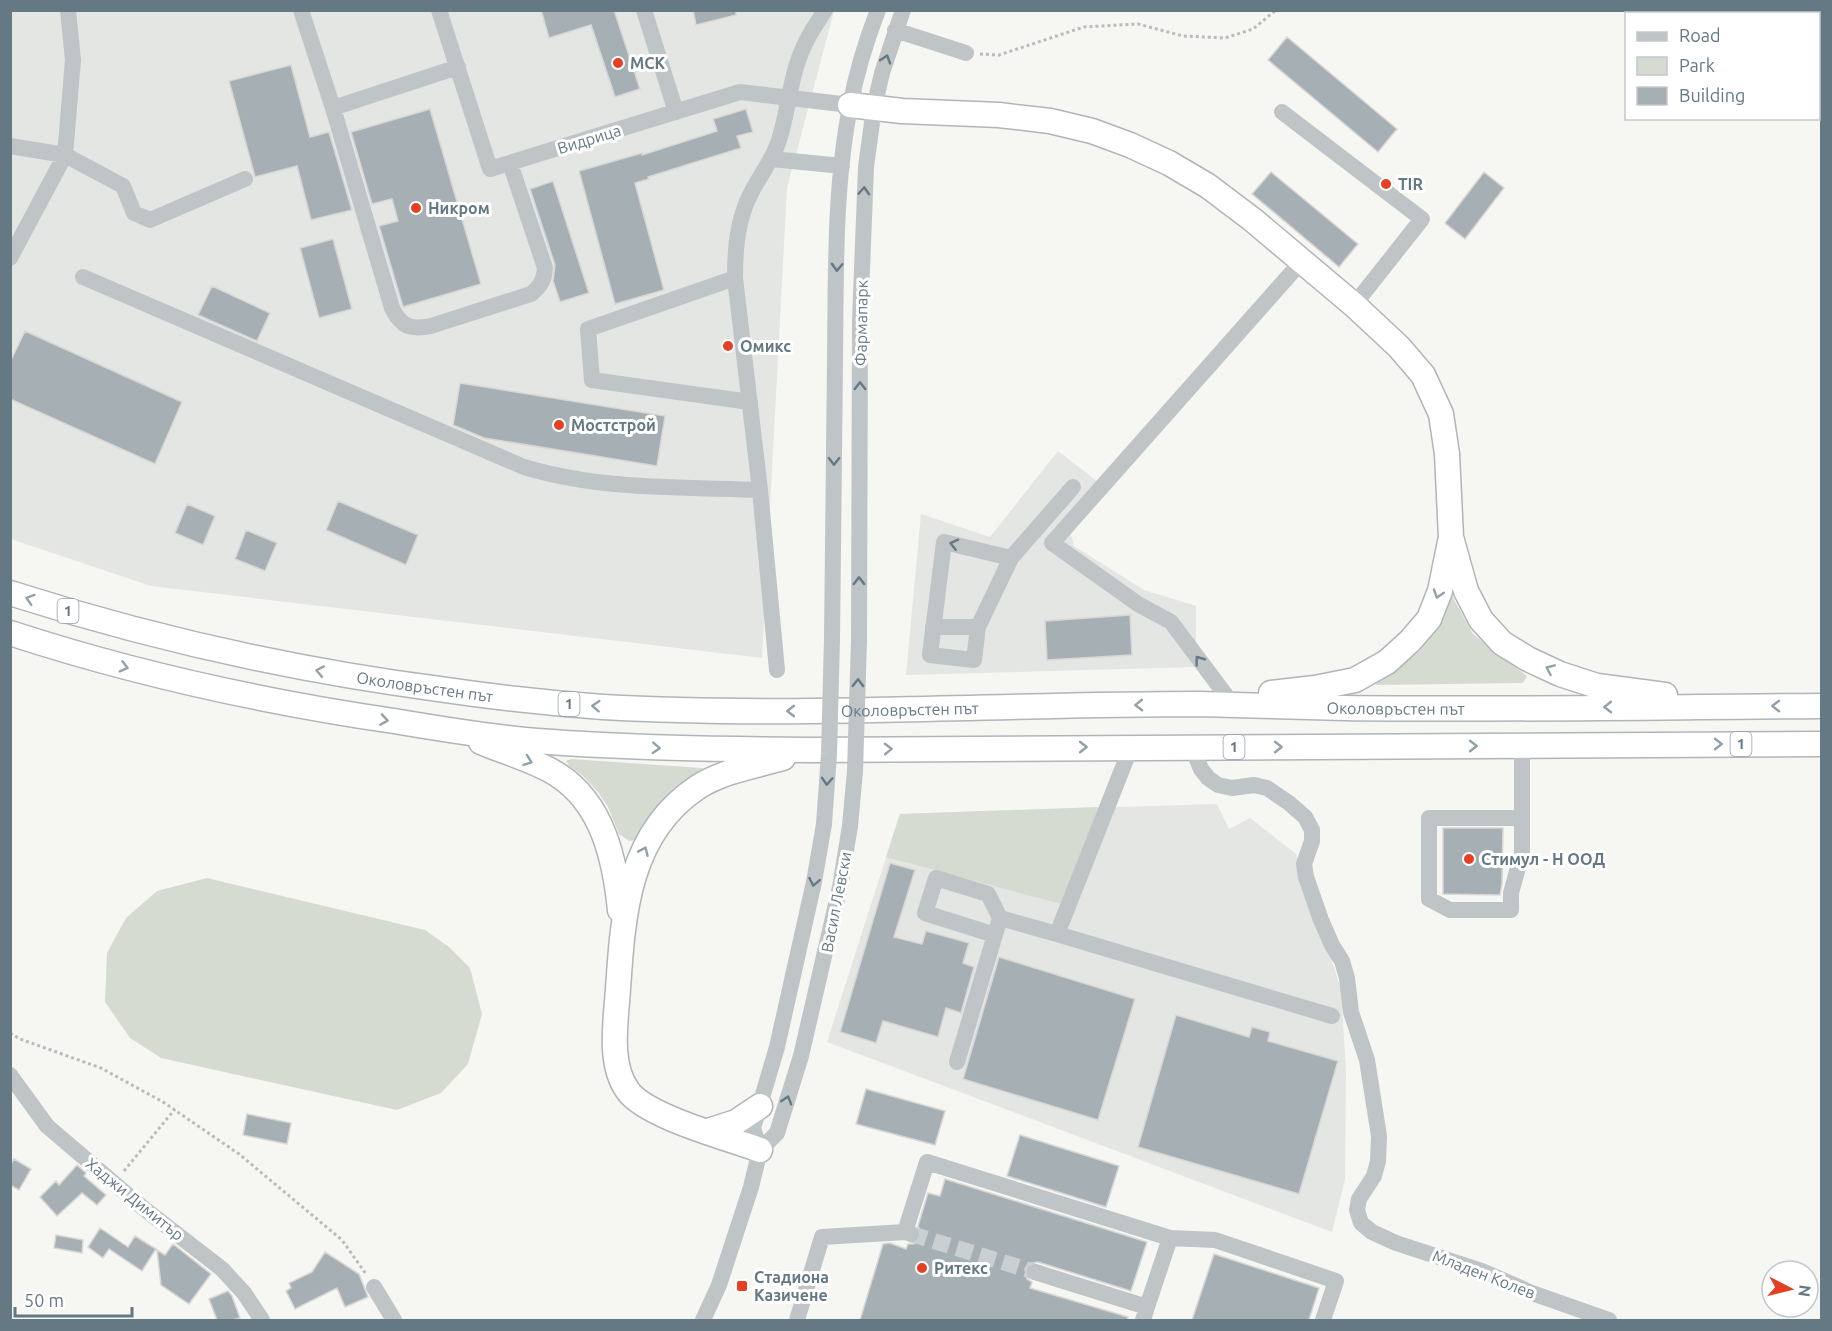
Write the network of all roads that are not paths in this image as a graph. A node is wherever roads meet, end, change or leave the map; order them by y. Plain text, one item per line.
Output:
1 (68, 10) edge
2 (301, 10) edge
3 (439, 10) edge
4 (644, 10) edge
5 (825, 10) edge
6 (878, 10) edge
7 (903, 10) edge
8 (895, 30) junction
9 (966, 53) road end
10 (458, 67) junction
11 (790, 98) junction
12 (862, 107) junction
13 (333, 108) junction
14 (676, 112) junction
15 (1282, 112) dead end
16 (10, 146) edge
17 (64, 155) junction
18 (772, 159) junction
19 (510, 163) junction
20 (842, 166) junction
21 (245, 179) dead end
22 (10, 258) edge
23 (1302, 261) junction
24 (83, 277) dead end
25 (735, 278) junction
26 (1354, 305) junction
27 (750, 402) junction
28 (1073, 487) dead end
29 (760, 490) junction
30 (1036, 530) junction
31 (1451, 537) junction
32 (1052, 543) junction
33 (1011, 558) junction
34 (10, 593) edge
35 (933, 627) junction
36 (978, 627) junction
37 (10, 633) edge
38 (832, 639) joint
39 (859, 640) joint
40 (777, 670) dead end
41 (1228, 698) junction
42 (1197, 704) junction
43 (1730, 706) junction
44 (1821, 706) edge
45 (454, 730) junction
46 (1821, 744) edge
47 (1522, 746) junction
48 (1131, 747) junction
49 (1192, 747) junction
50 (809, 750) junction
51 (1522, 818) junction
52 (1000, 918) junction
53 (622, 927) junction
54 (1057, 934) junction
55 (995, 935) junction
56 (1332, 1016) dead end
57 (957, 1062) dead end
58 (10, 1075) edge
59 (760, 1106) junction
60 (708, 1131) junction
61 (759, 1150) junction
62 (1170, 1238) junction
63 (1035, 1272) tunnel mouth
64 (374, 1287) road end
65 (1145, 1314) edge
66 (262, 1320) edge
67 (394, 1320) edge
68 (703, 1320) edge
69 (797, 1320) edge
70 (1323, 1320) edge
71 (1609, 1320) edge

1 - 17 street
2 - 13 street
3 - 10 street, Видрица
4 - 14 street
5 - 11 street
6 - 12 street, Фармапарк
7 - 8 street, Фармапарк
8 - 9 street
12 -> 8 street, Фармапарк
10 - 13 street
10 - 19 street, Видрица
11 - 12 street, Видрица
11 - 14 street, Видрица
11 - 18 street
12 - 20 street, Фармапарк
12 - 23 highway
39 -> 12 street, Фармапарк
13 - 19 street
14 - 19 street, Видрица
15 - 26 street
16 - 17 street
17 - 21 street
17 - 22 street
18 - 20 street
18 - 25 street
20 -> 38 street, Фармапарк
23 - 26 highway
23 - 32 street
24 - 29 street
25 - 27 street
25 - 27 street
26 - 31 highway
27 - 29 street
28 - 30 street
29 - 40 street
30 - 32 street
30 - 33 street
31 -> 41 highway
43 -> 31 highway
41 -> 32 street
33 -> 35 street
33 - 36 street
42 -> 34 highway, Околовръстен път / 1
35 - 36 street
35 - 36 street
37 -> 45 highway, 1
38 -> 59 street, Васил Левски, bridge
61 -> 39 street, Васил Левски, bridge
41 - 42 highway
43 -> 42 highway, Околовръстен път / 1
44 -> 43 highway, Околовръстен път / 1
45 -> 50 highway, 1
45 -> 53 highway
47 -> 46 highway, 1
49 -> 47 highway, 1
47 - 51 street
48 - 49 highway, 1
50 -> 48 highway, 1
48 - 54 street
49 - 71 street, Младен Колев
53 -> 50 highway
51 - 51 street
52 - 54 street
52 - 55 street
52 - 55 street
53 - 60 highway
54 - 56 street
55 - 57 street
58 - 66 street, Хаджи Димитър
59 - 60 highway
59 - 61 street, Васил Левски
60 - 61 highway
61 - 68 street, Васил Левски
62 - 65 street
62 - 69 street
62 - 70 street
63 - 65 street
64 - 67 street

